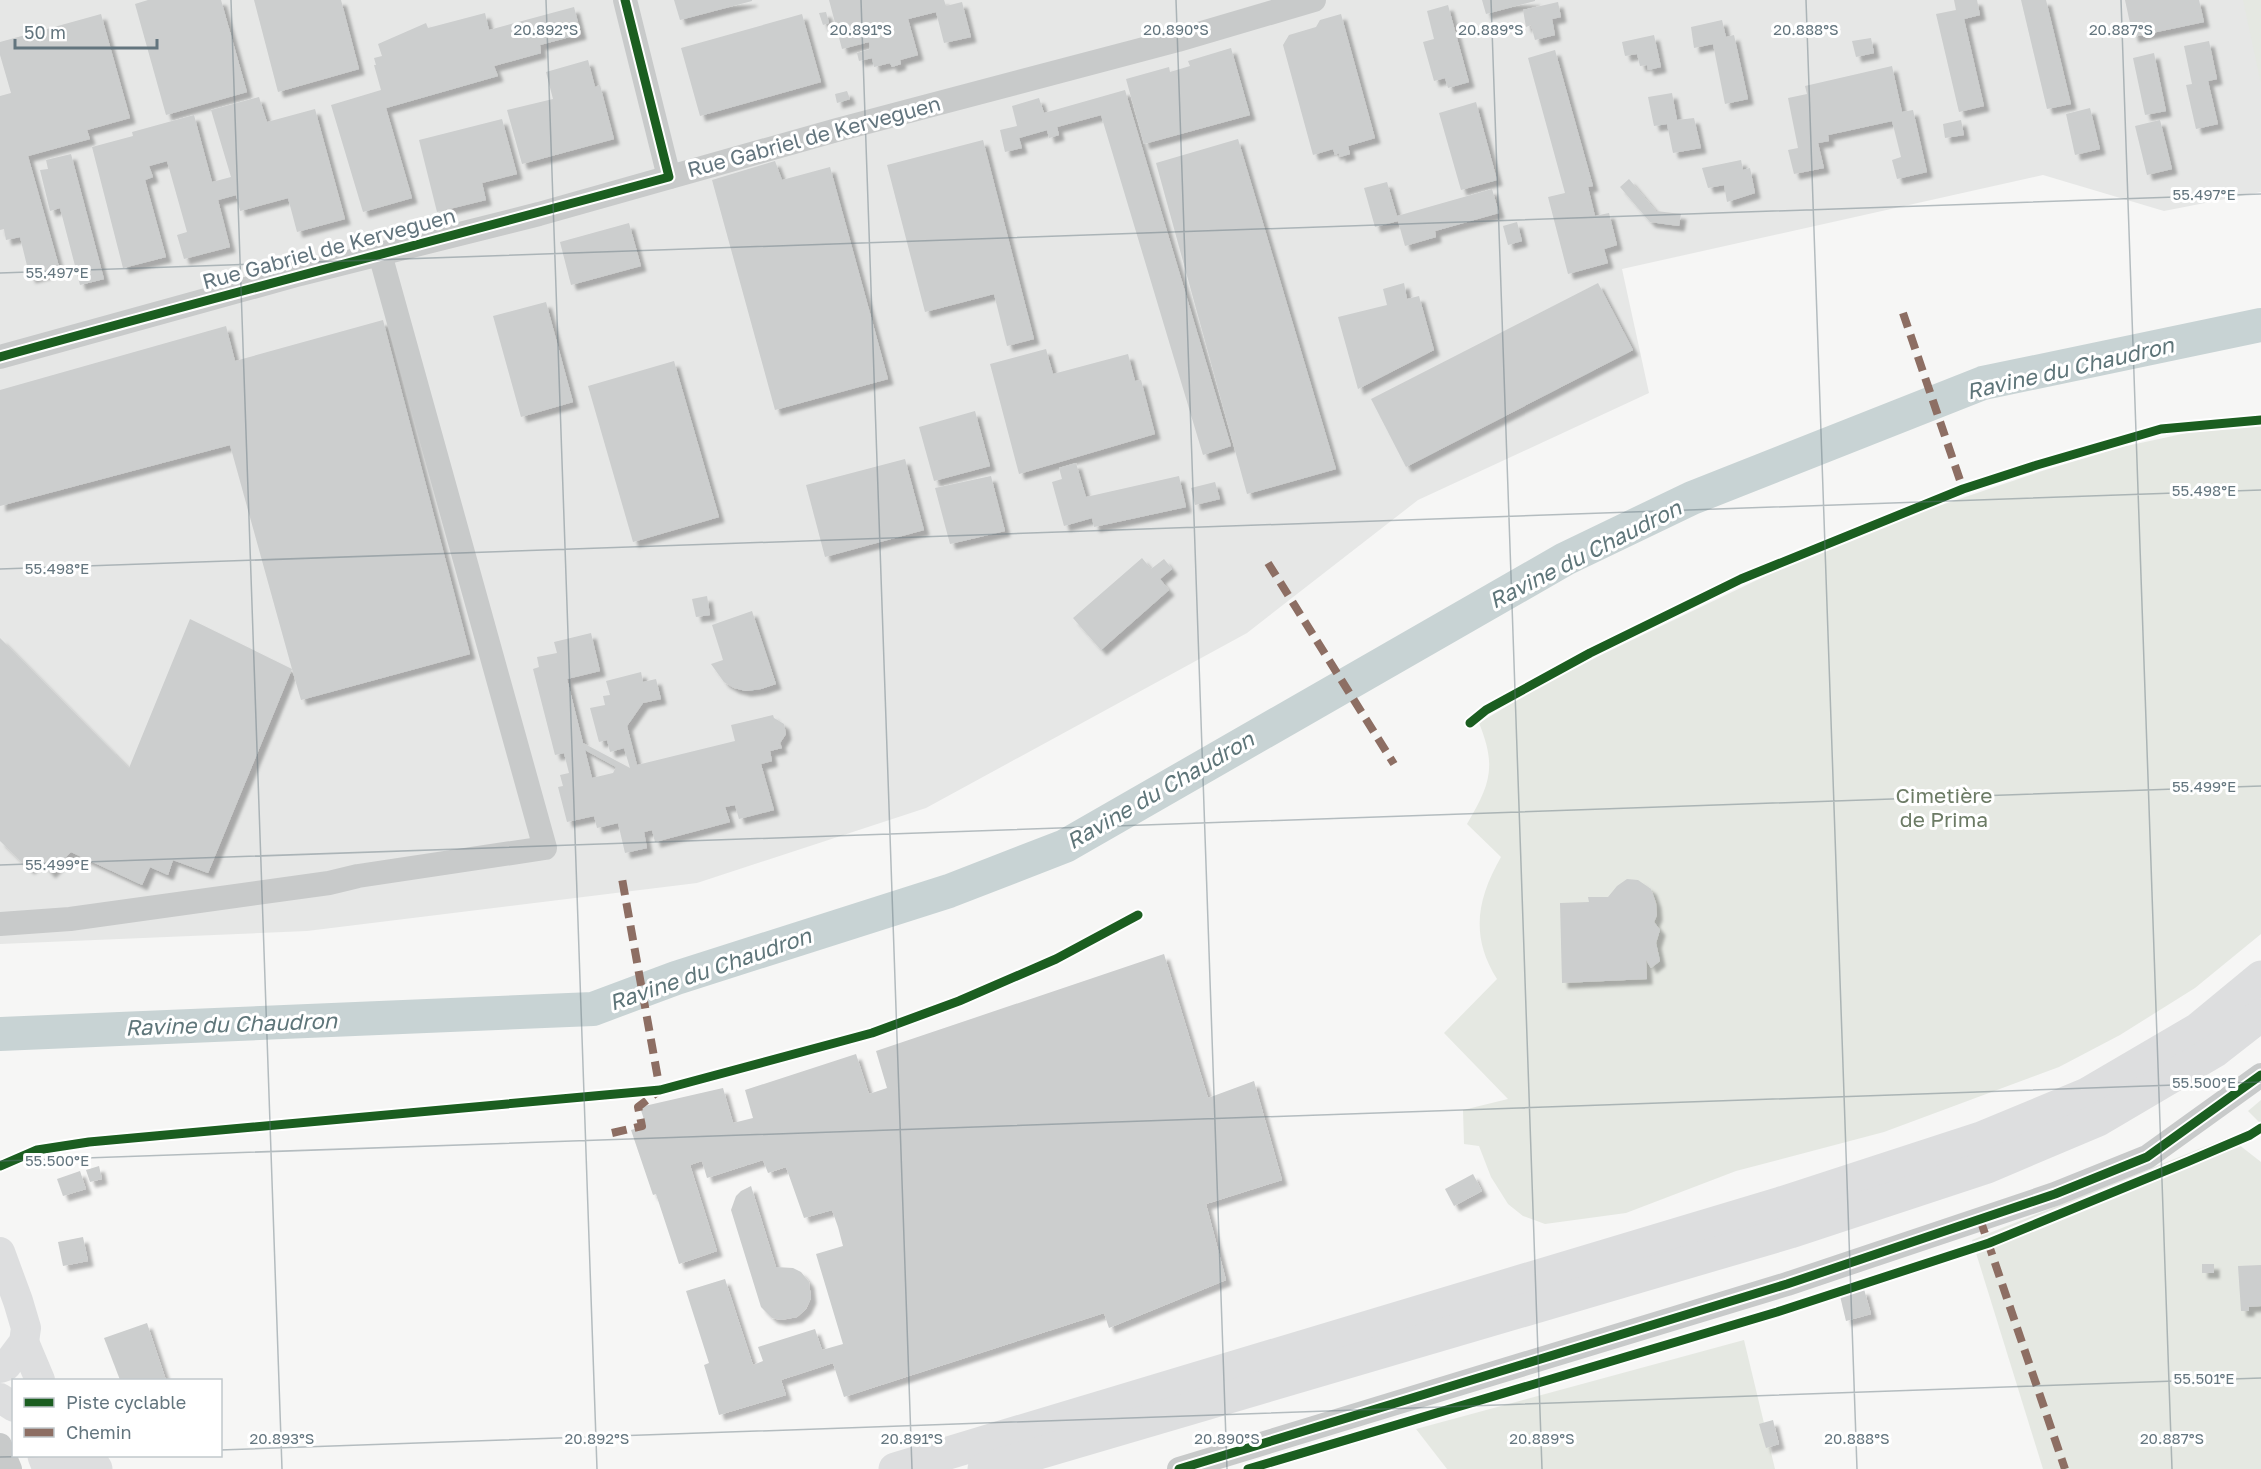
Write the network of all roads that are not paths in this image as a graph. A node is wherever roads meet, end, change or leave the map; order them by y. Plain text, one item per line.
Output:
1 (625, 0) edge
2 (1314, 0) edge
3 (669, 177) junction
4 (380, 254) junction
5 (0, 357) edge
6 (0, 924) edge
7 (2261, 977) edge
8 (2261, 1015) edge
9 (2261, 1075) edge
10 (0, 1252) edge
11 (10, 1359) edge
12 (39, 1379) edge
13 (0, 1445) edge
14 (10, 1469) edge
15 (895, 1469) edge
16 (984, 1469) edge
17 (1179, 1469) edge

1 - 3 street
2 - 3 street, Rue Gabriel de Kerveguen
3 - 4 street, Rue Gabriel de Kerveguen
4 - 5 street, Rue Gabriel de Kerveguen
4 - 6 street
7 - 15 highway
8 - 16 highway
9 - 17 street
10 - 11 main road
11 - 12 main road
13 - 14 street

